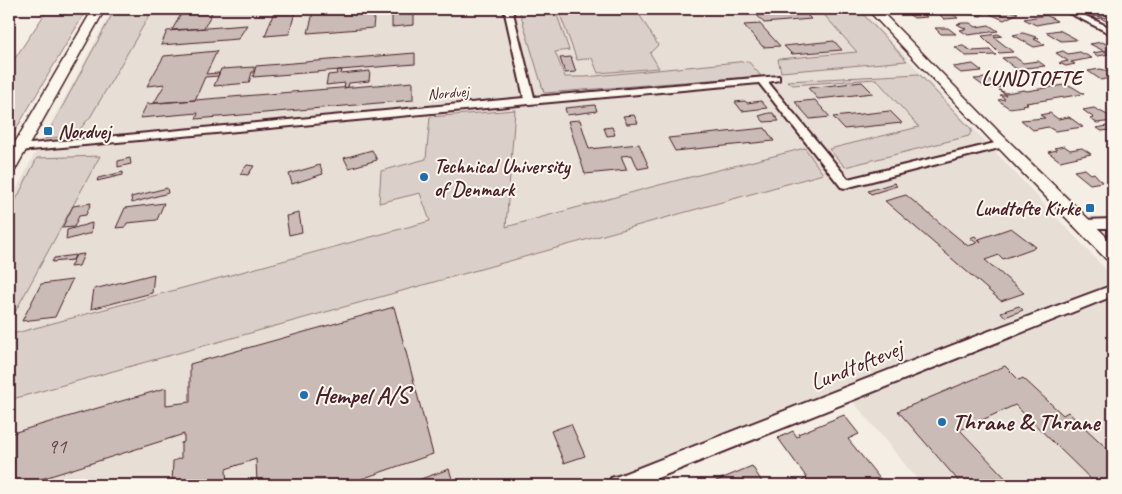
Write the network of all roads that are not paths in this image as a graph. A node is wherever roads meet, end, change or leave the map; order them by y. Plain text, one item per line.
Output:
1 (99, 9) edge
2 (508, 9) edge
3 (873, 9) edge
4 (1065, 9) edge
5 (1113, 32) edge
6 (775, 78) dead end
7 (761, 79) junction
8 (530, 101) junction
9 (1003, 144) junction
10 (19, 148) junction
11 (9, 166) edge
12 (845, 184) joint
13 (1113, 224) edge
14 (1084, 225) junction
15 (1113, 254) edge
16 (1113, 290) edge
17 (618, 485) edge

1 - 10 street
2 - 8 street
3 - 9 street
4 - 5 street
6 - 7 street, Nordvej
7 - 8 street, Nordvej
7 - 12 street
8 - 10 street, Nordvej
9 - 12 street
9 - 14 street
10 - 11 street
13 - 14 street
14 - 15 street
16 - 17 street, Lundtoftevej

